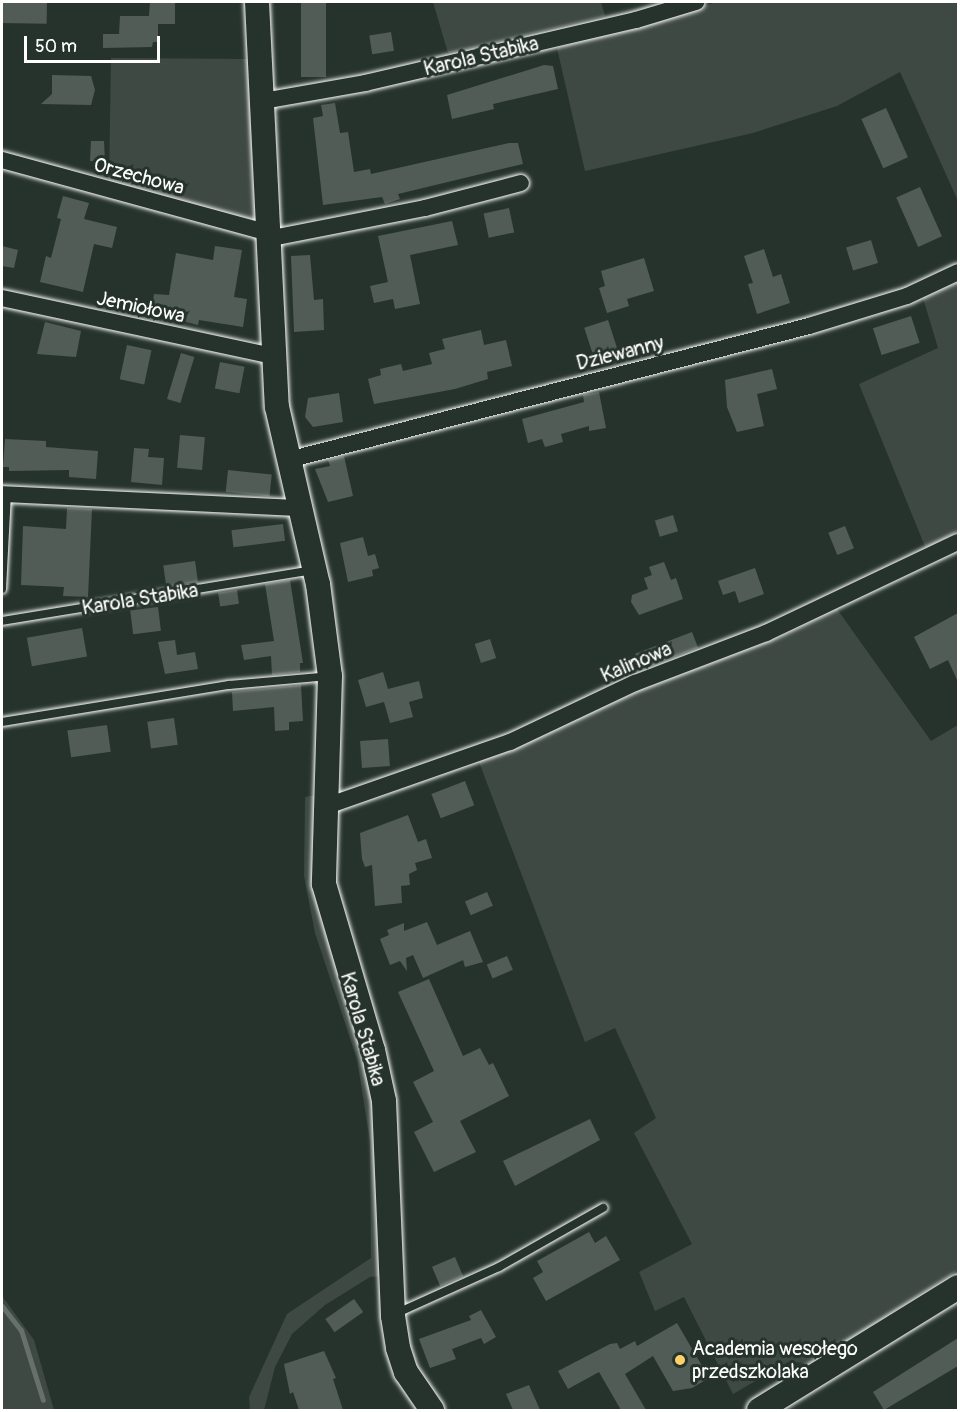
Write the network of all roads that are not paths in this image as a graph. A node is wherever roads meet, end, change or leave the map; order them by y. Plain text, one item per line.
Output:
1 (257, 2) edge
2 (696, 2) edge
3 (263, 101) junction
4 (2, 160) edge
5 (521, 183) dead end
6 (267, 235) junction
7 (958, 272) edge
8 (2, 298) edge
9 (272, 356) junction
10 (288, 460) junction
11 (4, 494) edge
12 (300, 508) junction
13 (958, 542) edge
14 (315, 570) junction
15 (2, 589) edge
16 (2, 621) edge
17 (330, 676) junction
18 (2, 722) edge
19 (324, 807) junction
20 (603, 1209) dead end
21 (958, 1287) edge
22 (393, 1316) junction
23 (432, 1410) edge
24 (759, 1410) edge

1 - 3 street, Karola Stabika
2 - 3 street, Karola Stabika
3 - 6 street, Karola Stabika
4 - 6 street, Orzechowa
5 - 6 street
6 - 9 street, Karola Stabika
7 - 10 street, Dziewanny
8 - 9 street, Jemiołowa
9 - 10 street, Karola Stabika
10 - 12 street, Karola Stabika
11 - 12 street
11 - 15 lane
12 - 14 street, Karola Stabika
13 - 19 street, Kalinowa
14 - 16 lane, Karola Stabika
14 - 17 street, Karola Stabika
17 - 18 lane
17 - 19 street, Karola Stabika
19 - 22 street, Karola Stabika
20 - 22 lane
21 - 24 street
22 - 23 street, Karola Stabika

